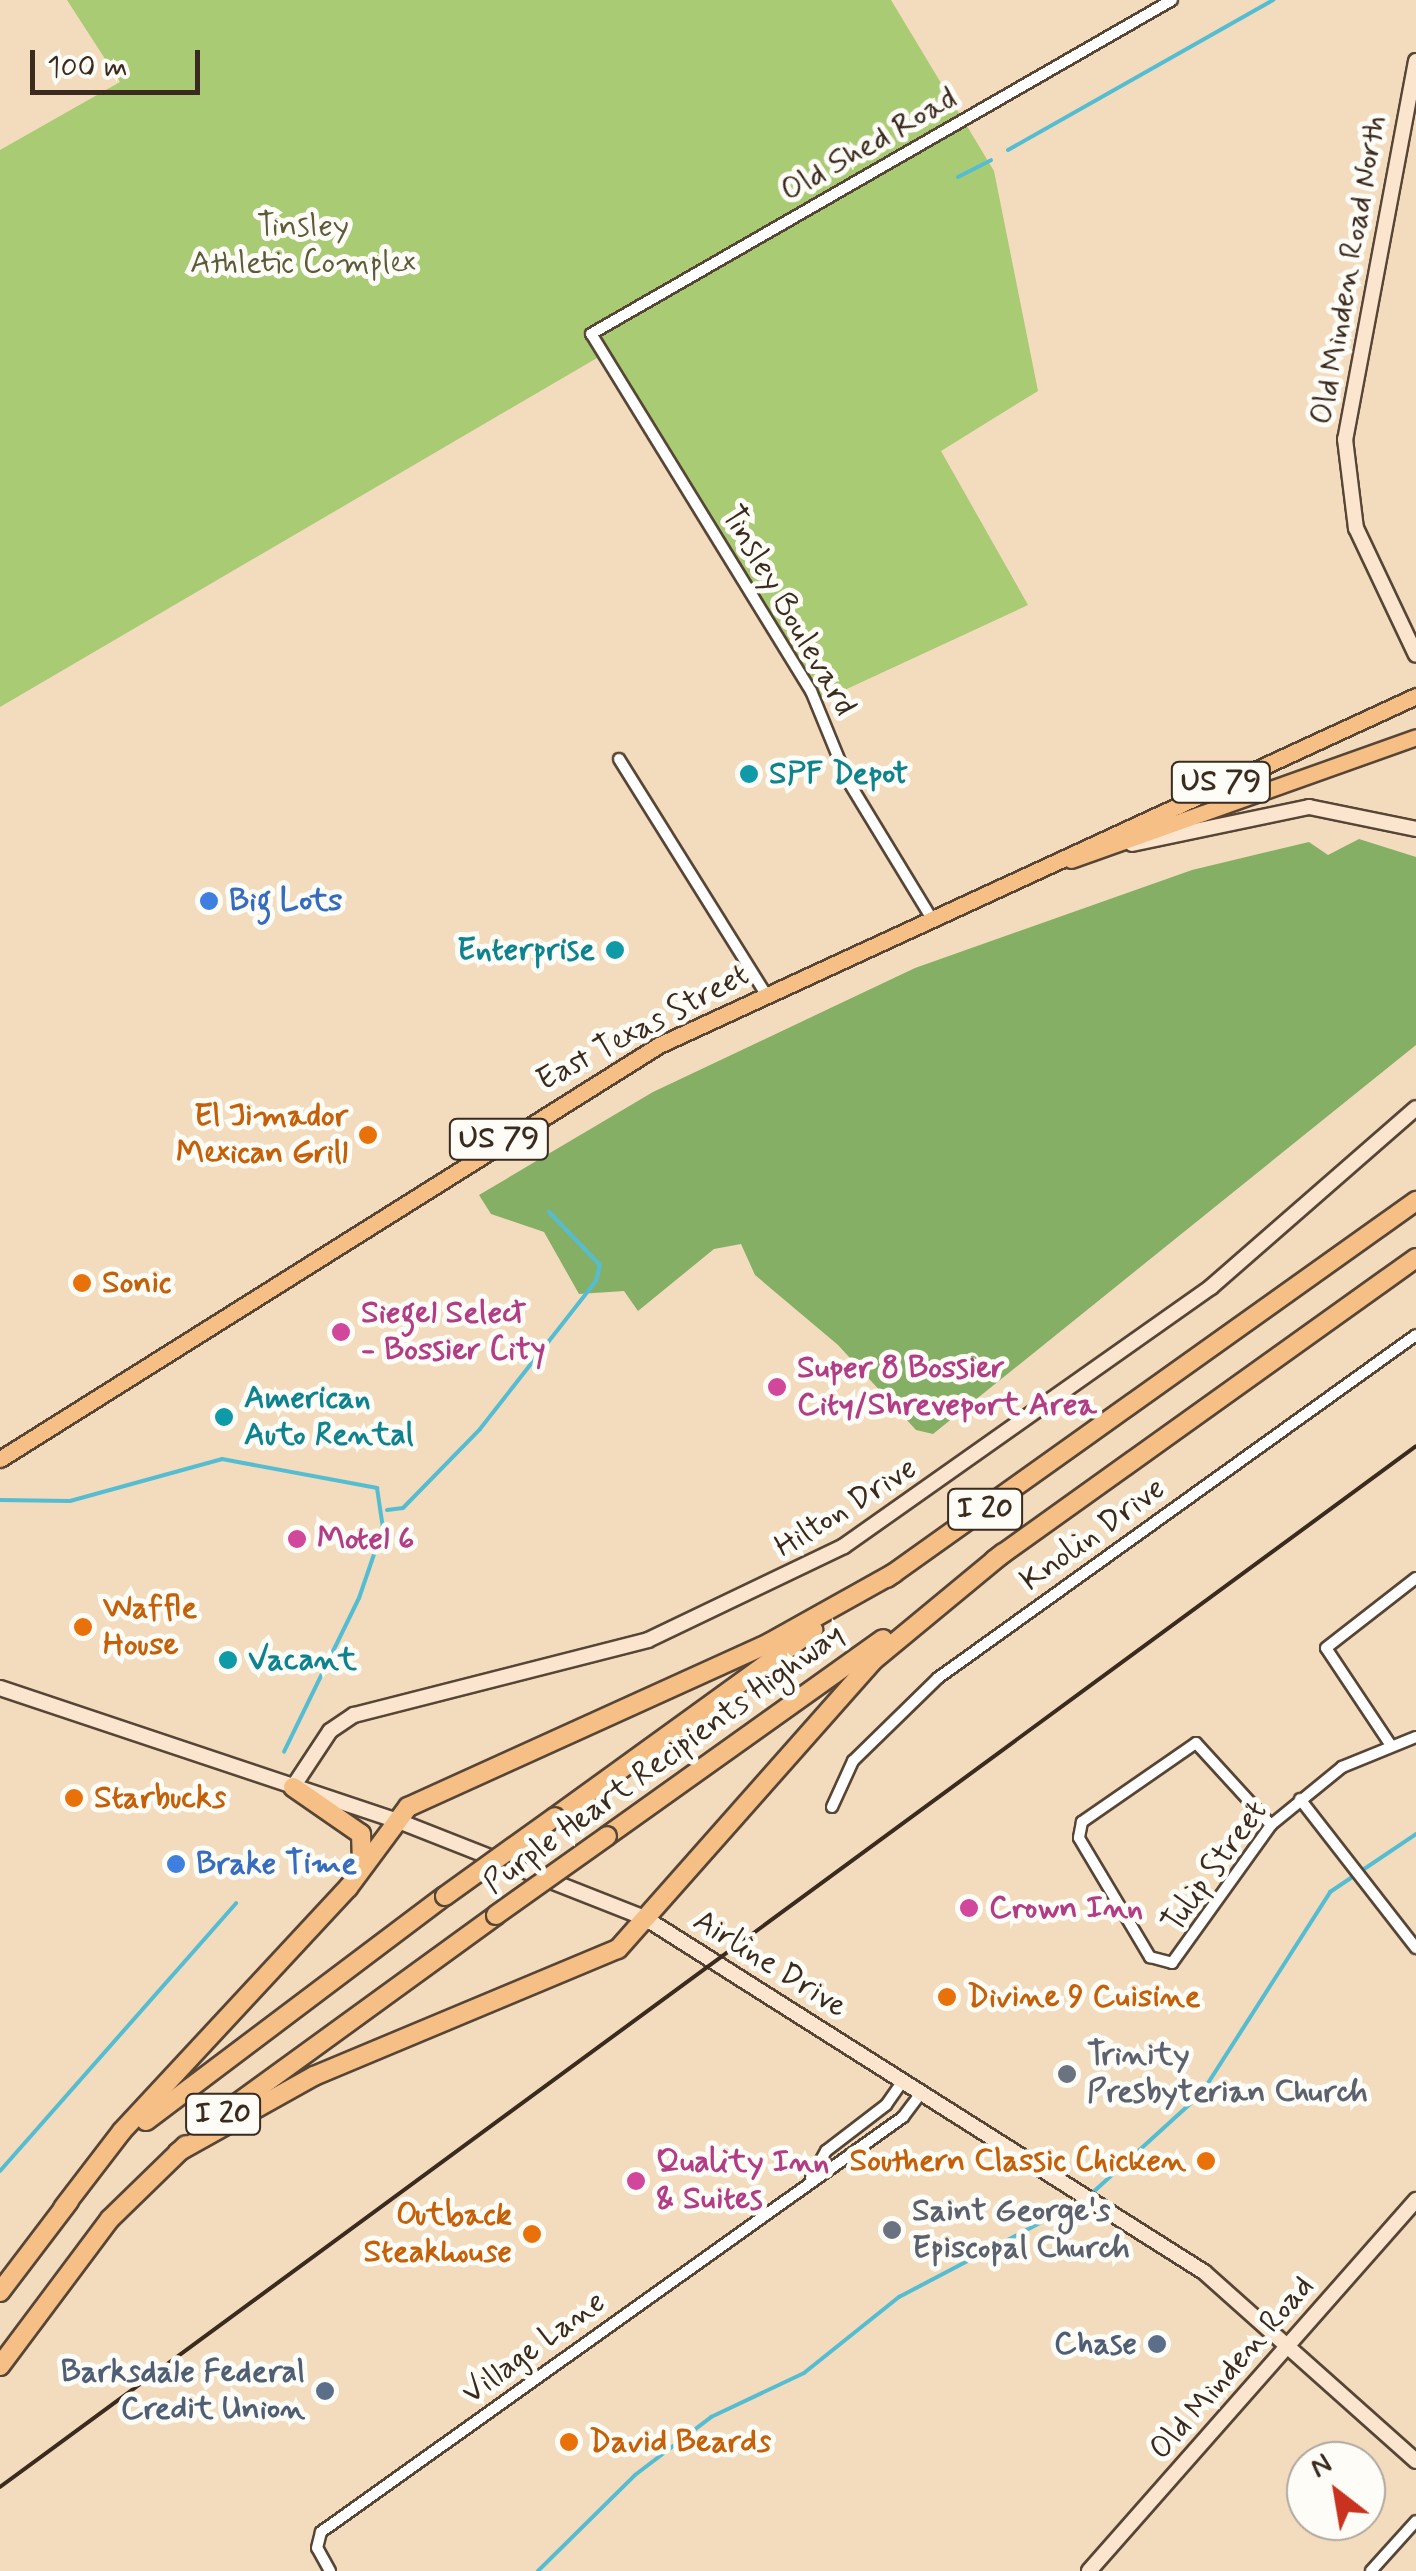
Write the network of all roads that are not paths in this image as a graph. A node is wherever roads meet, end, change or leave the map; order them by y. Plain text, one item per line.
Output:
1 (1172, 0) edge
2 (1416, 60) edge
3 (591, 334) joint
4 (1416, 655) edge
5 (1416, 696) edge
6 (1416, 737) edge
7 (619, 758) dead end
8 (1416, 828) edge
9 (1092, 852) junction
10 (1029, 874) junction
11 (932, 918) junction
12 (764, 993) junction
13 (1416, 1108) edge
14 (1416, 1201) edge
15 (1416, 1258) edge
16 (1416, 1335) edge
17 (0, 1460) edge
18 (1003, 1554) junction
19 (894, 1573) junction
20 (1416, 1578) edge
21 (0, 1688) edge
22 (1416, 1737) edge
23 (1390, 1744) junction
24 (293, 1787) junction
25 (1300, 1798) junction
26 (832, 1808) dead end
27 (402, 1822) junction
28 (1272, 1824) junction
29 (348, 1888) junction
30 (645, 1918) junction
31 (1416, 1948) edge
32 (902, 2081) junction
33 (921, 2092) junction
34 (178, 2152) junction
35 (811, 2178) junction
36 (1416, 2200) edge
37 (63, 2208) junction
38 (0, 2292) edge
39 (1290, 2343) junction
40 (0, 2366) edge
41 (1416, 2460) edge
42 (1416, 2520) edge
43 (330, 2571) edge
44 (1088, 2571) edge
45 (1372, 2571) edge

1 - 3 street, Old Shed Road
2 - 4 main road, Old Minden Road North
3 - 11 street, Tinsley Boulevard
5 - 10 main road, East Texas Street / US 79
6 - 9 main road, East Texas Street / US 79
7 - 12 street
8 - 9 main road
9 - 10 main road, East Texas Street / US 79
10 - 11 main road, East Texas Street / US 79
11 - 12 main road, East Texas Street / US 79
12 - 17 main road, East Texas Street / US 79
13 - 24 main road, Hilton Drive
14 - 19 highway, Purple Heart Recipients Highway / I 20
15 - 18 highway, Purple Heart Recipients Highway / I 20
16 - 26 street, Knolin Drive
18 - 30 highway
18 - 34 highway, Purple Heart Recipients Highway / I 20, bridge
19 - 27 highway
19 - 37 highway, Purple Heart Recipients Highway / I 20, bridge
20 - 23 street
21 - 24 main road, Airline Drive
22 - 23 street, Tulip Street
23 - 25 street, Tulip Street
24 - 27 main road, Airline Drive
24 - 29 highway
25 - 28 street, Tulip Street
25 - 31 street
27 - 29 highway
27 - 30 main road, Airline Drive
28 - 28 street, Tulip Street
29 - 37 highway
30 - 32 main road, Airline Drive
30 - 34 highway
32 - 33 main road, Airline Drive
32 - 35 street, Village Lane
33 - 35 street, Village Lane
33 - 39 main road, Airline Drive
34 - 40 highway, Purple Heart Recipients Highway / I 20
35 - 43 street, Village Lane
36 - 39 main road, Old Minden Road
37 - 38 highway, Purple Heart Recipients Highway / I 20
39 - 41 main road, Airline Drive
39 - 44 main road, Old Minden Road
42 - 45 street

